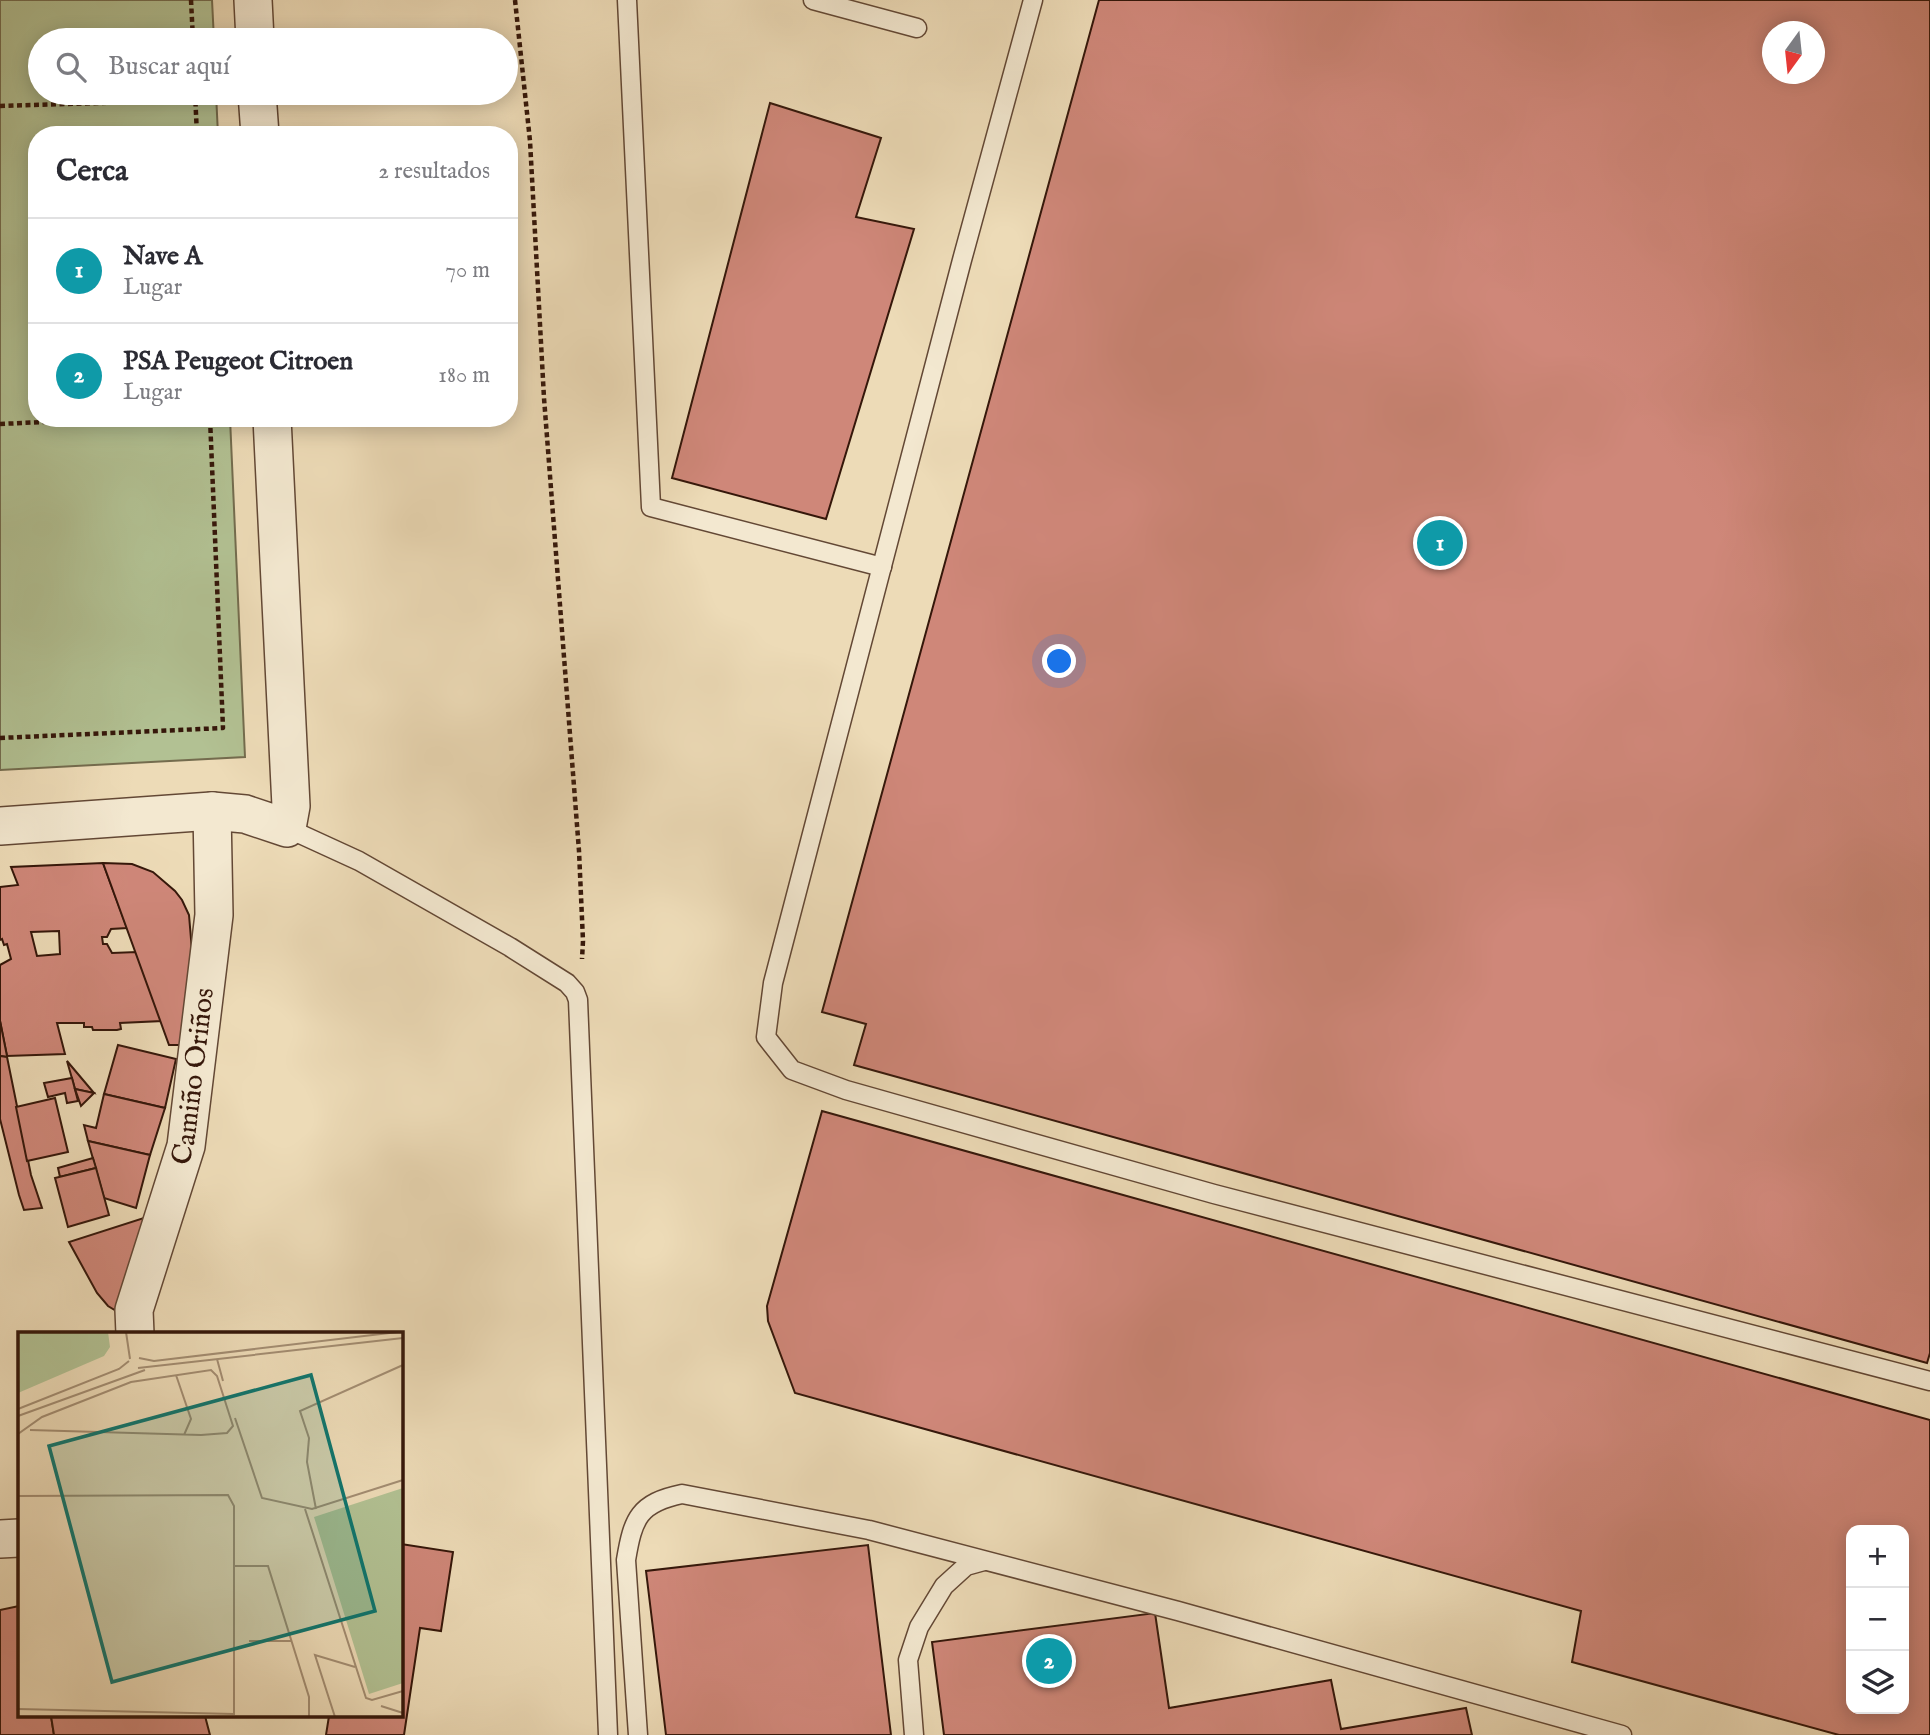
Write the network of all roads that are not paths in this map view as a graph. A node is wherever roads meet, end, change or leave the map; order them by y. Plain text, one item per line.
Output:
1 (253, 0) edge
2 (627, 0) edge
3 (813, 0) edge
4 (1033, 0) edge
5 (254, 28) edge
6 (917, 29) dead end
7 (258, 105) edge
8 (259, 126) edge
9 (272, 427) edge
10 (881, 567) junction
11 (212, 811) junction
12 (0, 826) edge
13 (287, 828) junction
14 (135, 1332) edge
15 (1930, 1381) edge
16 (18, 1538) edge
17 (0, 1539) edge
18 (986, 1560) junction
19 (608, 1735) edge
20 (638, 1735) edge
21 (914, 1735) edge
22 (1622, 1735) edge

1 - 5 street
2 - 10 lane
3 - 6 lane
4 - 10 lane
7 - 8 street
9 - 13 street
10 - 15 lane
11 - 12 street
11 - 13 street
11 - 14 street, Camiño Oriños
13 - 19 lane
16 - 17 street
18 - 20 lane
18 - 21 lane
18 - 22 lane

